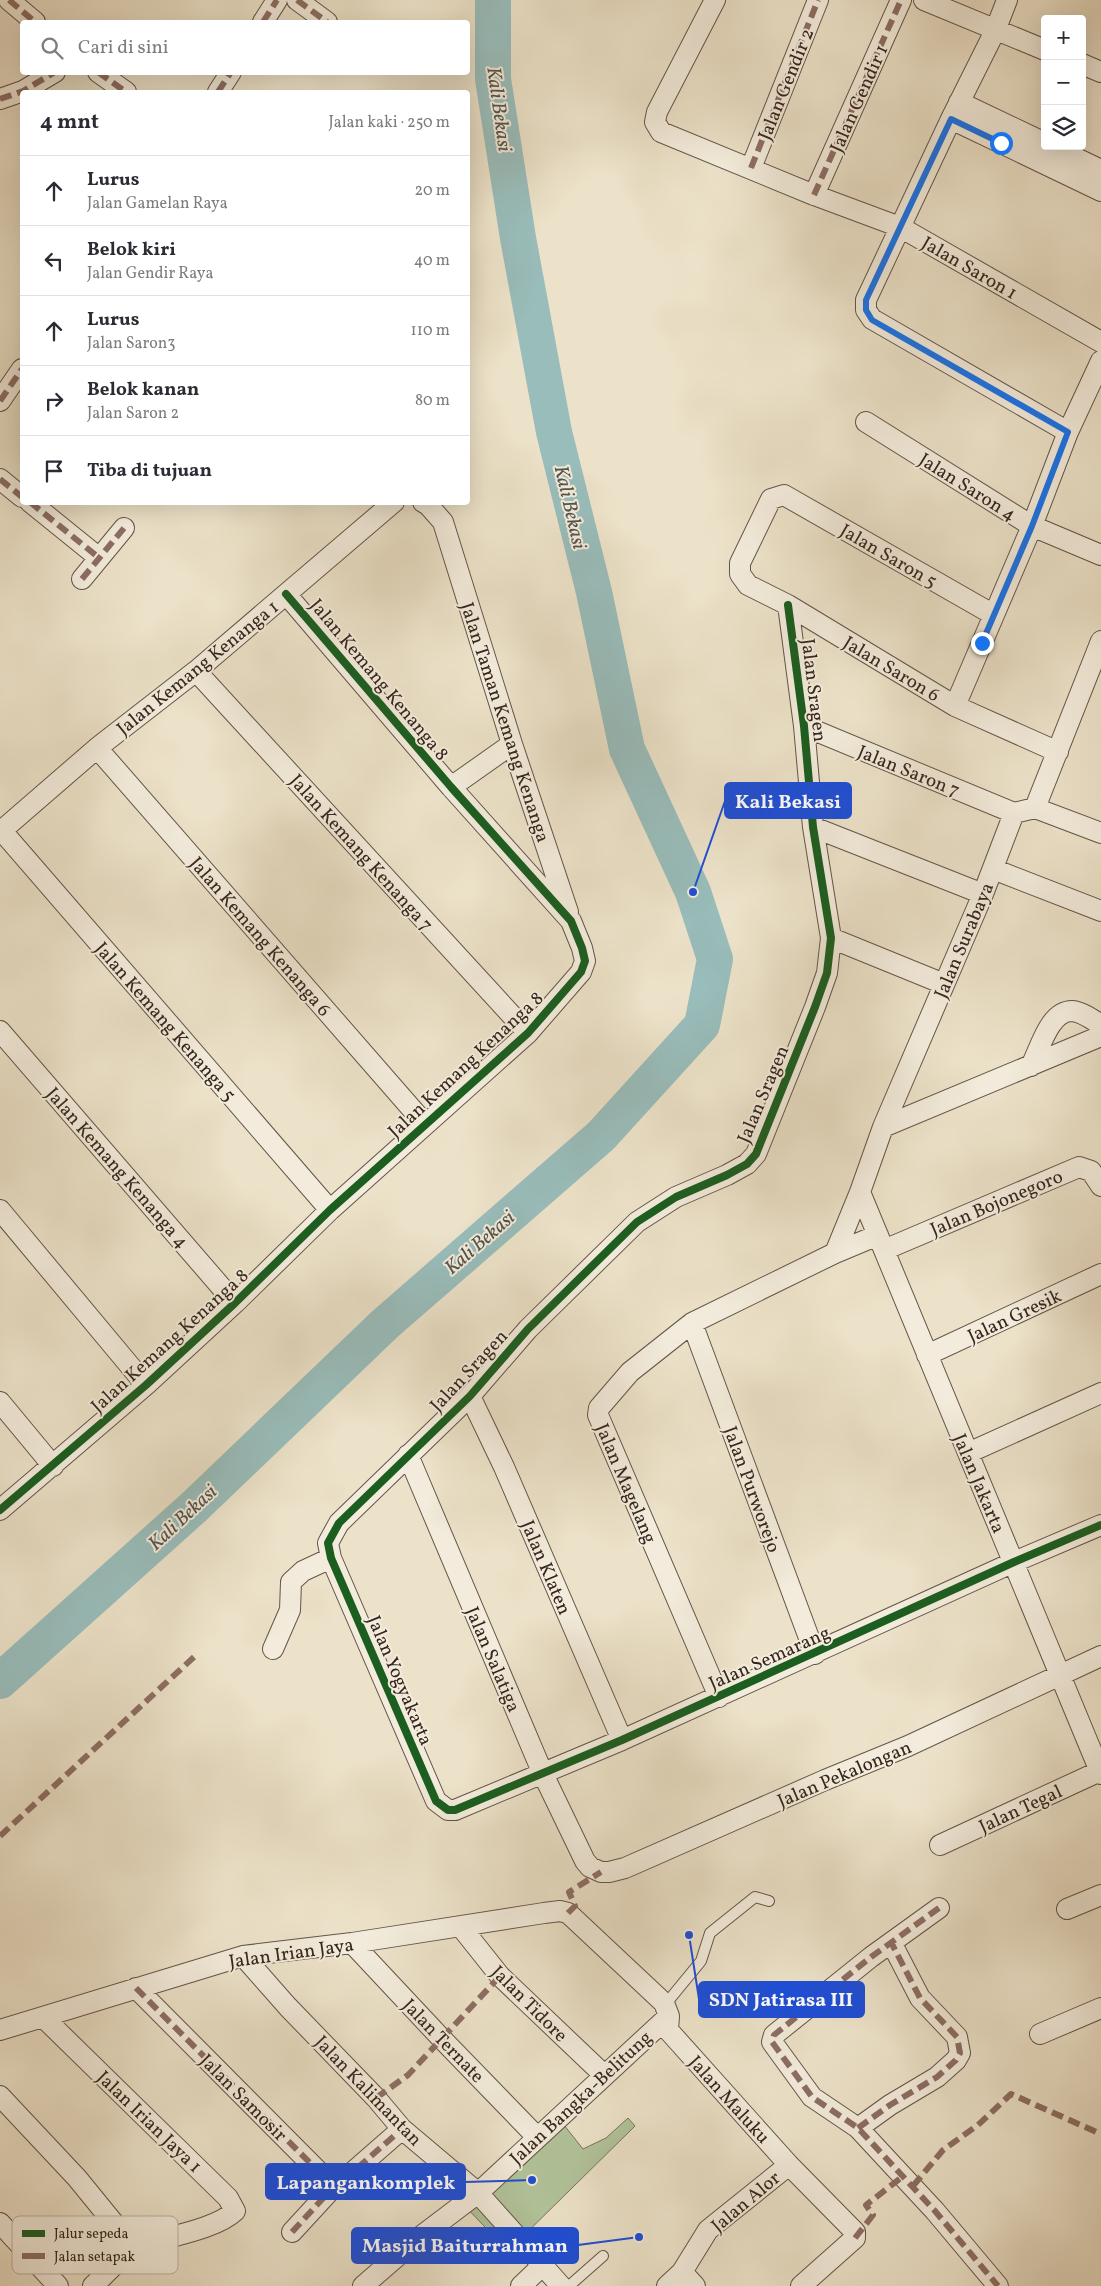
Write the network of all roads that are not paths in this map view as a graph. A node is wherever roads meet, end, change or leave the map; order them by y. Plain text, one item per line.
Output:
1 (9, 0) edge
2 (277, 0) edge
3 (297, 0) edge
4 (715, 0) edge
5 (818, 0) edge
6 (901, 0) edge
7 (924, 0) edge
8 (1007, 0) edge
9 (33, 20) edge
10 (264, 20) edge
11 (324, 20) edge
12 (995, 31) junction
13 (1041, 48) edge
14 (1086, 66) edge
15 (1101, 72) edge
16 (50, 75) edge
17 (102, 75) edge
18 (229, 75) edge
19 (25, 90) edge
20 (123, 90) edge
21 (219, 90) edge
22 (20, 92) edge
23 (0, 99) edge
24 (955, 110) junction
25 (1041, 142) edge
26 (1059, 150) edge
27 (751, 168) junction
28 (1101, 170) edge
29 (1101, 191) edge
30 (814, 195) junction
31 (900, 227) junction
32 (1101, 342) edge
33 (1101, 361) edge
34 (20, 372) edge
35 (0, 401) edge
36 (866, 422) dead end
37 (1068, 432) junction
38 (0, 479) edge
39 (20, 495) edge
40 (784, 495) joint
41 (34, 505) edge
42 (390, 505) edge
43 (428, 505) edge
44 (1032, 526) junction
45 (124, 528) dead end
46 (1101, 555) edge
47 (98, 557) junction
48 (82, 579) dead end
49 (286, 594) junction
50 (788, 605) junction
51 (994, 615) junction
52 (1101, 641) edge
53 (196, 671) junction
54 (955, 706) junction
55 (804, 726) junction
56 (512, 744) junction
57 (97, 748) junction
58 (1058, 752) junction
59 (451, 787) junction
60 (1035, 808) junction
61 (1014, 812) junction
62 (814, 827) junction
63 (1, 832) edge
64 (1101, 833) edge
65 (993, 869) junction
66 (984, 894) junction
67 (1101, 911) edge
68 (571, 921) junction
69 (830, 938) junction
70 (944, 984) junction
71 (1101, 1025) edge
72 (0, 1031) edge
73 (528, 1033) junction
74 (1101, 1036) edge
75 (1031, 1066) junction
76 (425, 1124) junction
77 (883, 1126) junction
78 (1101, 1186) edge
79 (860, 1192) junction
80 (0, 1210) edge
81 (330, 1210) junction
82 (881, 1243) junction
83 (835, 1253) junction
84 (1101, 1274) edge
85 (235, 1303) junction
86 (692, 1323) junction
87 (927, 1355) junction
88 (146, 1385) junction
89 (1101, 1393) edge
90 (470, 1396) junction
91 (0, 1402) edge
92 (968, 1453) junction
93 (408, 1456) junction
94 (53, 1466) junction
95 (0, 1510) edge
96 (1101, 1525) edge
97 (331, 1558) junction
98 (1014, 1562) junction
99 (273, 1649) dead end
100 (814, 1654) junction
101 (1101, 1656) edge
102 (1058, 1675) junction
103 (720, 1697) junction
104 (622, 1740) junction
105 (1101, 1773) edge
106 (543, 1774) junction
107 (448, 1810) joint
108 (940, 1845) dead end
109 (585, 1861) joint
110 (1101, 1895) edge
111 (769, 1902) dead end
112 (939, 1908) dead end
113 (1067, 1909) dead end
114 (560, 1911) joint
115 (460, 1927) junction
116 (352, 1943) junction
117 (892, 1944) junction
118 (243, 1956) junction
119 (136, 1988) junction
120 (1101, 2008) edge
121 (669, 2016) junction
122 (44, 2018) junction
123 (0, 2030) edge
124 (1040, 2034) dead end
125 (604, 2075) junction
126 (0, 2096) edge
127 (858, 2128) junction
128 (402, 2129) junction
129 (537, 2136) junction
130 (789, 2165) junction
131 (338, 2182) junction
132 (478, 2193) junction
133 (108, 2216) edge
134 (0, 2223) edge
135 (292, 2232) dead end
136 (178, 2234) edge
137 (12, 2236) edge
138 (603, 2256) dead end
139 (542, 2266) junction
140 (47, 2274) edge
141 (106, 2274) edge
142 (688, 2279) edge
143 (812, 2283) edge
144 (58, 2286) edge
145 (93, 2286) edge
146 (362, 2286) edge
147 (521, 2286) edge
148 (561, 2286) edge
149 (569, 2286) edge
150 (667, 2286) edge
151 (998, 2286) edge

1 - 9 street
2 - 10 street
3 - 11 street
4 - 27 street, Jalan Saron 1
5 - 27 street, Jalan Gendir 2
6 - 30 street, Jalan Gendir 1
7 - 12 street
8 - 12 street
12 - 13 street
12 - 24 street
14 - 15 street
16 - 19 street
17 - 20 street
18 - 21 street
22 - 23 street
24 - 25 street
24 - 29 street
24 - 31 street
26 - 28 street
27 - 30 street, Jalan Saron 1
30 - 31 street, Jalan Saron 1
31 - 32 street, Jalan Saron 1
31 - 37 street
33 - 37 street
34 - 35 street
36 - 44 street, Jalan Saron 4
37 - 44 street
38 - 39 street
40 - 50 street, Jalan Saron 6
40 - 51 street, Jalan Saron 5
41 - 47 street
42 - 49 street, Jalan Kemang Kenanga 1
43 - 56 street, Jalan Taman Kemang Kenanga
44 - 46 street, Jalan Saron 4
44 - 51 street
45 - 47 street
47 - 48 street
49 - 53 street, Jalan Kemang Kenanga 1
49 - 59 street, Jalan Kemang Kenanga 8
50 - 54 street, Jalan Saron 6
50 - 55 street, Jalan Sragen
51 - 54 street
52 - 58 street
53 - 57 street, Jalan Kemang Kenanga 1
53 - 73 street, Jalan Kemang Kenanga 7
54 - 58 street, Jalan Saron 6
55 - 61 street, Jalan Saron 7
55 - 62 street, Jalan Sragen
56 - 59 street
56 - 68 street, Jalan Taman Kemang Kenanga
57 - 63 street, Jalan Kemang Kenanga 1
57 - 76 street, Jalan Kemang Kenanga 6
58 - 60 street
59 - 68 street, Jalan Kemang Kenanga 8
60 - 61 street
60 - 64 street
61 - 65 street, Jalan Surabaya
62 - 66 street
62 - 69 street, Jalan Sragen
63 - 81 street, Jalan Kemang Kenanga 5
65 - 66 street, Jalan Surabaya
65 - 67 street
66 - 70 street, Jalan Surabaya
68 - 73 street, Jalan Kemang Kenanga 8
69 - 70 street
69 - 90 street, Jalan Sragen
70 - 77 street, Jalan Surabaya
71 - 75 street
72 - 85 street, Jalan Kemang Kenanga 4
73 - 76 street, Jalan Kemang Kenanga 8
74 - 75 street
75 - 77 street
76 - 81 street, Jalan Kemang Kenanga 8
77 - 79 street, Jalan Surabaya
78 - 82 street, Jalan Bojonegoro
79 - 82 street, Jalan Jakarta
79 - 83 street, Jalan Surabaya
80 - 88 street
81 - 85 street, Jalan Kemang Kenanga 8
82 - 83 street, Jalan Magelang
82 - 87 street, Jalan Jakarta
83 - 86 street, Jalan Magelang
84 - 87 street, Jalan Gresik
85 - 88 street, Jalan Kemang Kenanga 8
86 - 100 street, Jalan Purworejo
86 - 103 street, Jalan Magelang
87 - 92 street, Jalan Jakarta
88 - 94 street, Jalan Kemang Kenanga 8
89 - 92 street
90 - 93 street, Jalan Sragen
90 - 104 street, Jalan Klaten
91 - 94 street
92 - 98 street, Jalan Jakarta
93 - 97 street, Jalan Sragen
93 - 106 street, Jalan Salatiga
94 - 95 street
96 - 98 street, Jalan Semarang
97 - 99 street
97 - 107 street, Jalan Yogyakarta
98 - 100 street, Jalan Semarang
98 - 102 street, Jalan Jakarta
100 - 103 street, Jalan Semarang
101 - 102 street, Jalan Pekalongan
102 - 105 street, Jalan Jakarta
102 - 109 street, Jalan Pekalongan
103 - 104 street, Jalan Semarang
104 - 106 street, Jalan Semarang
105 - 108 street, Jalan Tegal
106 - 107 street, Jalan Semarang
106 - 109 street, Jalan Salatiga
110 - 113 street
111 - 121 lane, Jalan Bangka-Belitung
112 - 117 street
114 - 115 street, Jalan Irian Jaya
114 - 121 street, Jalan Maluku
115 - 116 street, Jalan Irian Jaya
115 - 125 street, Jalan Tidore
116 - 118 street, Jalan Irian Jaya
116 - 129 street, Jalan Ternate
117 - 127 street
117 - 127 street
118 - 119 street, Jalan Irian Jaya
118 - 128 street, Jalan Kalimantan
119 - 122 street, Jalan Irian Jaya
119 - 131 street, Jalan Samosir
120 - 124 street
121 - 125 street, Jalan Bangka-Belitung
121 - 130 street, Jalan Maluku
122 - 123 street, Jalan Irian Jaya
122 - 136 street, Jalan Irian Jaya 1
125 - 129 street, Jalan Bangka-Belitung
126 - 133 street
127 - 151 street
128 - 131 street
128 - 132 street, Jalan Kalimantan
129 - 132 street, Jalan Bangka-Belitung
130 - 142 street, Jalan Alor
130 - 143 street, Jalan Maluku
131 - 135 street
132 - 139 street, Jalan Kalimantan
132 - 146 street, Jalan Bangka-Belitung
134 - 137 street
138 - 149 lane
139 - 147 street
139 - 148 street, Jalan Kalimantan
140 - 144 street
141 - 145 street
142 - 150 street, Jalan Alor

